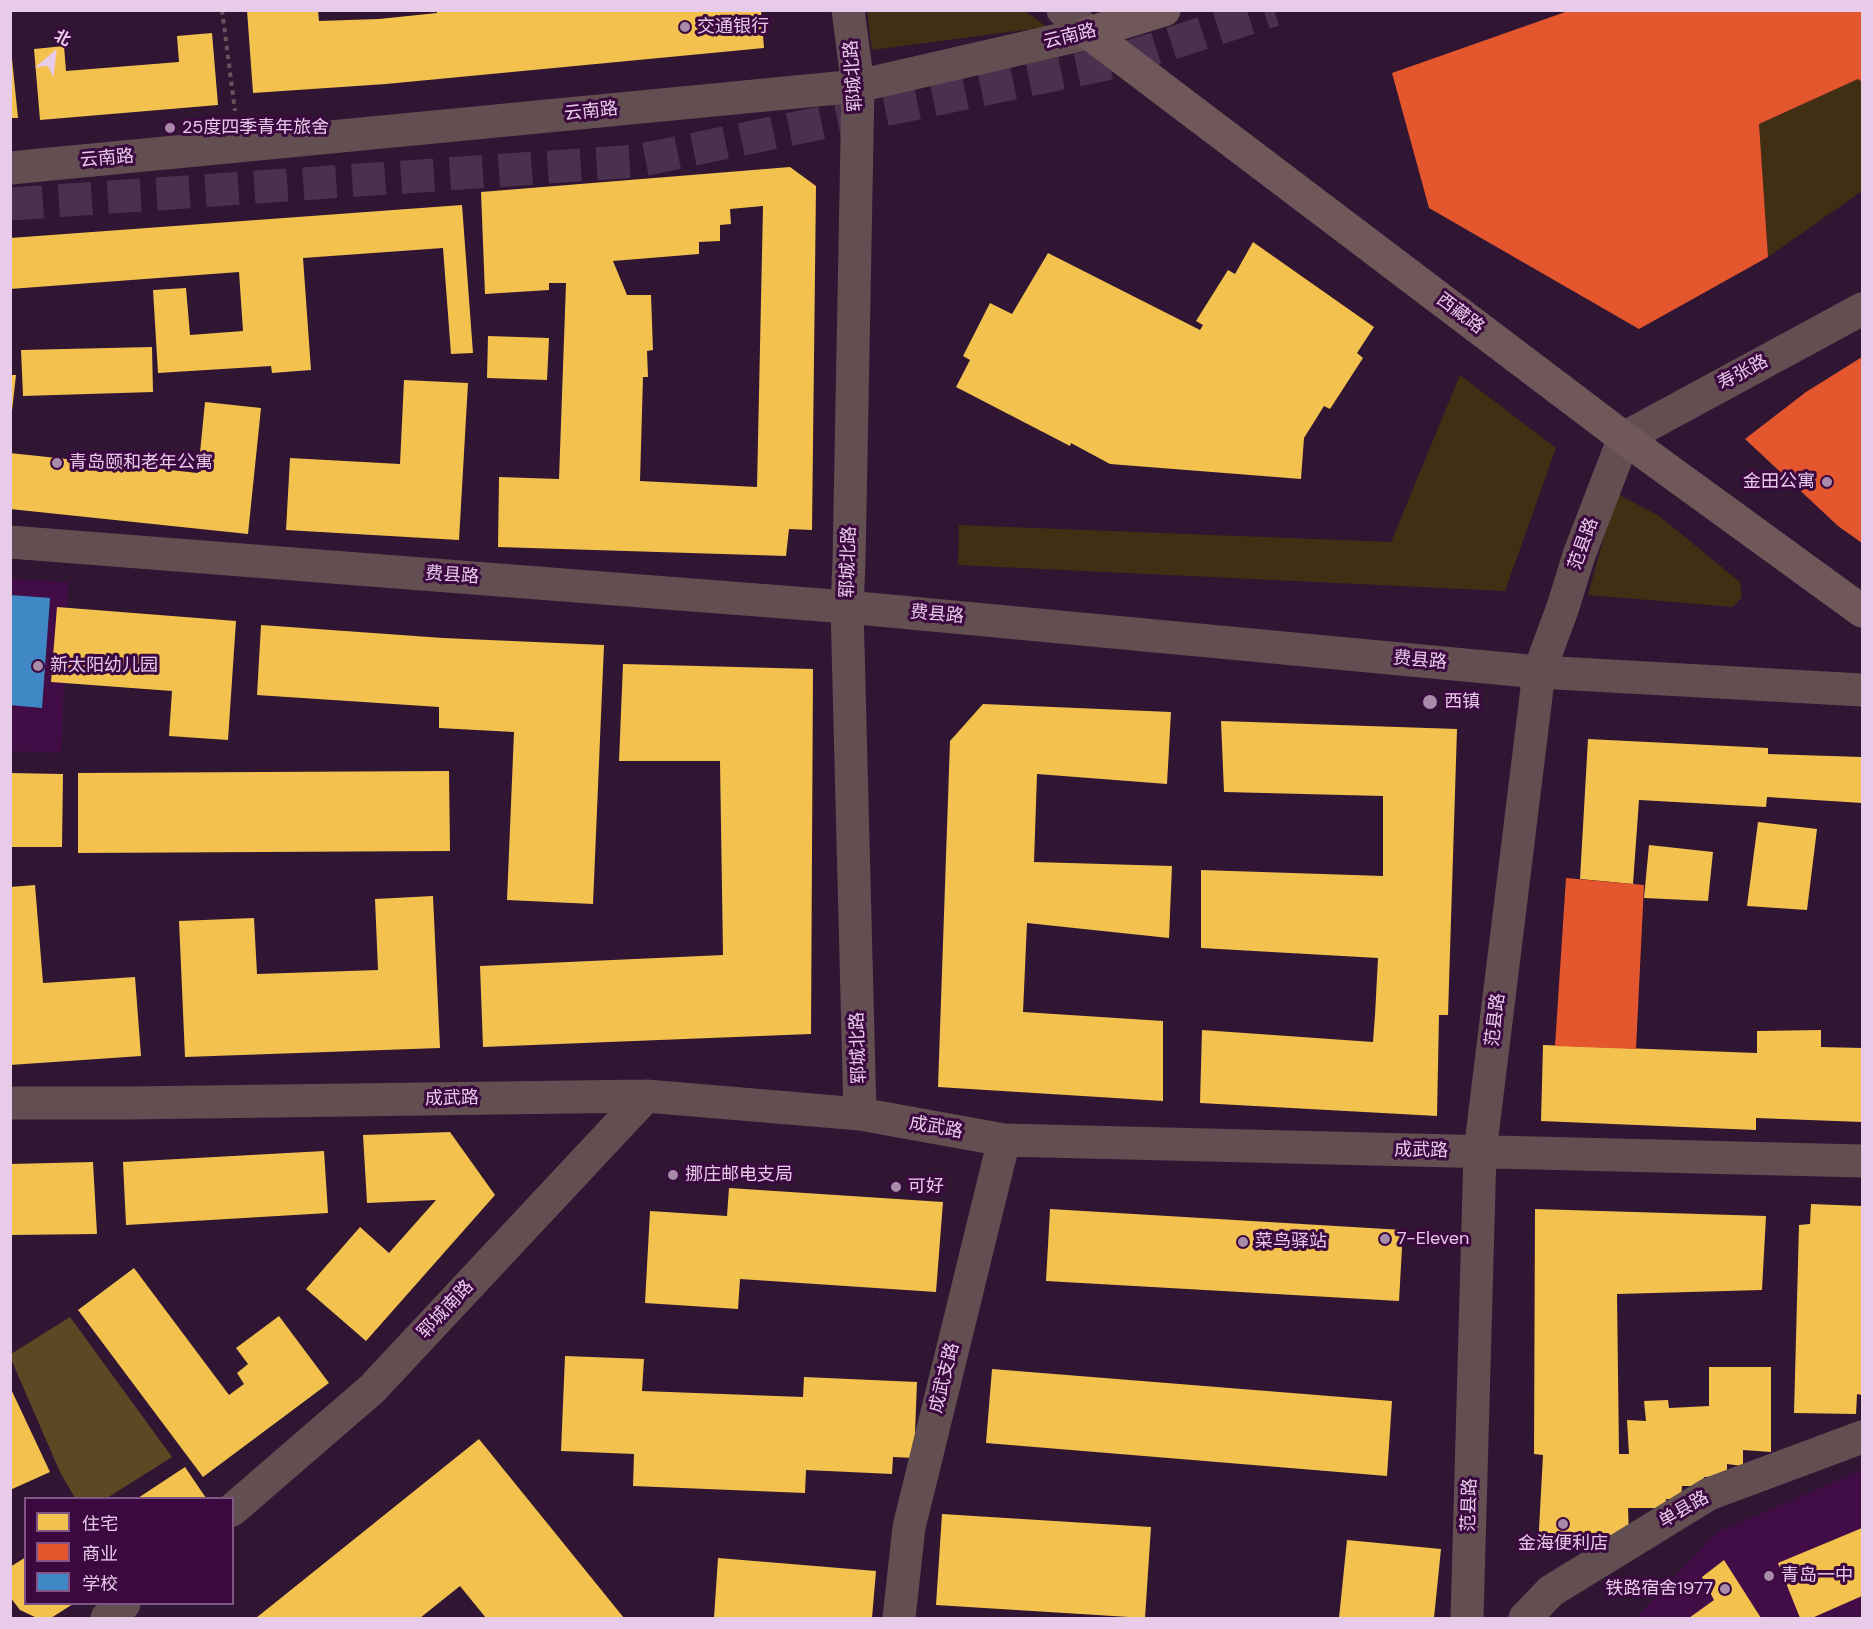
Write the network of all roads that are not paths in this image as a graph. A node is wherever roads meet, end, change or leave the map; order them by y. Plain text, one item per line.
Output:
1 (848, 10) edge
2 (1063, 10) edge
3 (1164, 10) edge
4 (1089, 33) junction
5 (858, 86) junction
6 (10, 168) edge
7 (1863, 309) edge
8 (1624, 438) junction
9 (10, 542) edge
10 (847, 607) junction
11 (1863, 611) edge
12 (1539, 672) junction
13 (1863, 690) edge
14 (646, 1096) junction
15 (10, 1103) edge
16 (860, 1114) junction
17 (1004, 1140) junction
18 (1480, 1152) junction
19 (1863, 1161) edge
20 (1863, 1437) edge
21 (234, 1508) edge
22 (123, 1605) edge
23 (107, 1618) edge
24 (899, 1618) edge
25 (1467, 1618) edge
26 (1524, 1618) edge

1 - 5 street, 郓城北路
2 - 4 street, 西藏路
3 - 4 main road, 云南路
4 - 5 street, 云南路
4 - 8 main road, 西藏路
5 - 6 street, 云南路
5 - 10 street, 郓城北路
7 - 8 street, 寿张路
8 - 11 main road, 西藏路
8 - 12 street, 范县路
9 - 10 street, 费县路
10 - 12 street, 费县路
10 - 16 street, 郓城北路
12 - 13 street, 费县路
12 - 18 street, 范县路
14 - 15 street, 成武路
14 - 16 street, 成武路
14 - 21 street, 郓城南路
16 - 17 street, 成武路
17 - 18 street, 成武路
17 - 24 street, 成武支路
18 - 19 street, 成武路
18 - 25 street, 范县路
20 - 26 street, 单县路
22 - 23 street

